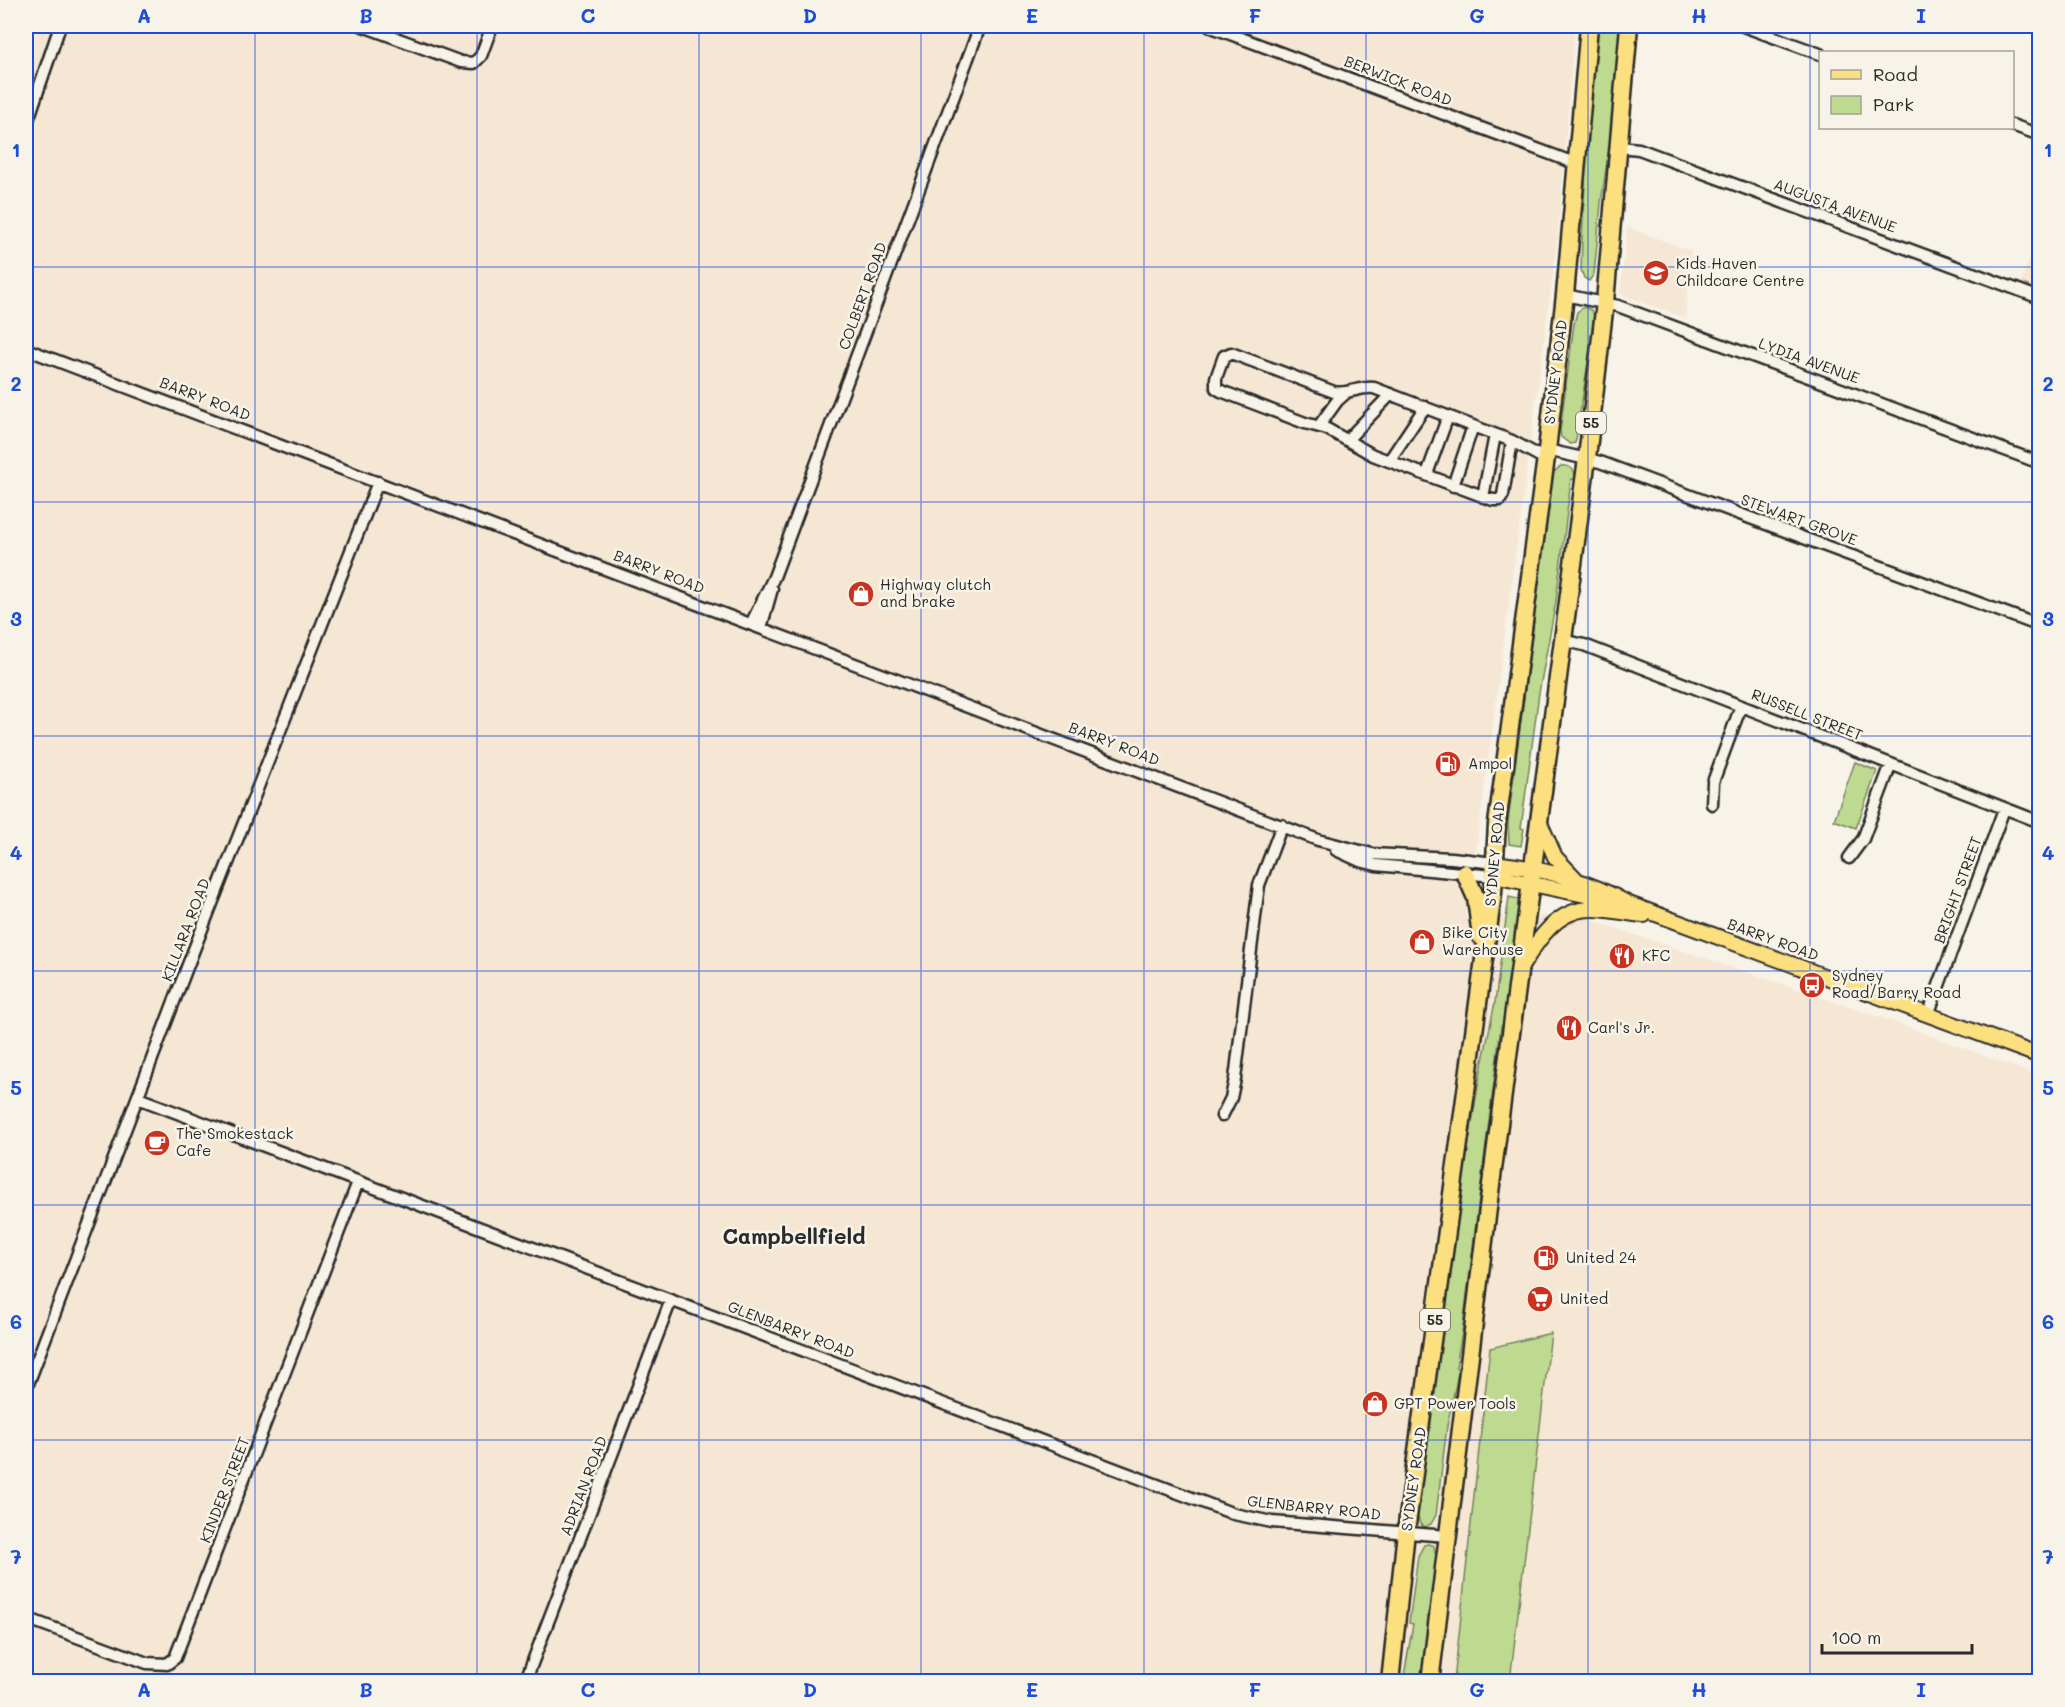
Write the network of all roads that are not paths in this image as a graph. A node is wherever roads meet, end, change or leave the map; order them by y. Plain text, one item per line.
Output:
1 (60, 26) edge
2 (363, 26) edge
3 (492, 26) edge
4 (980, 26) edge
5 (1209, 26) edge
6 (1589, 26) edge
7 (1629, 26) edge
8 (1743, 26) edge
9 (1819, 53) edge
10 (2014, 125) edge
11 (26, 126) edge
12 (2040, 135) edge
13 (1619, 147) junction
14 (1577, 164) junction
15 (1565, 295) junction
16 (2040, 298) edge
17 (1605, 302) junction
18 (26, 349) edge
19 (1346, 393) junction
20 (1391, 394) junction
21 (1425, 407) junction
22 (1448, 416) junction
23 (1319, 426) junction
24 (1473, 426) junction
25 (1495, 435) junction
26 (1347, 440) junction
27 (1512, 441) junction
28 (1546, 455) junction
29 (1587, 458) junction
30 (1389, 461) junction
31 (2040, 463) edge
32 (1427, 474) junction
33 (378, 482) junction
34 (1453, 486) junction
35 (1483, 497) junction
36 (756, 626) junction
37 (2040, 626) edge
38 (1562, 640) junction
39 (1741, 706) junction
40 (1891, 764) junction
41 (1712, 804) dead end
42 (2004, 809) junction
43 (1538, 819) junction
44 (2040, 822) edge
45 (1282, 825) junction
46 (1318, 840) junction
47 (1849, 858) dead end
48 (1494, 869) junction
49 (1465, 873) junction
50 (1531, 876) junction
51 (1577, 880) junction
52 (1629, 904) junction
53 (1664, 917) junction
54 (1484, 959) junction
55 (1519, 970) junction
56 (1928, 1015) junction
57 (2040, 1056) edge
58 (138, 1098) junction
59 (1222, 1116) dead end
60 (358, 1182) junction
61 (671, 1300) junction
62 (26, 1389) edge
63 (1406, 1532) junction
64 (1447, 1536) junction
65 (26, 1618) edge
66 (525, 1682) edge
67 (1390, 1682) edge
68 (1430, 1682) edge

1 - 11 street
2 - 3 street
4 - 36 street, COLBERT ROAD
5 - 14 street, BERWICK ROAD
6 - 14 highway, SYDNEY ROAD / 55
7 - 13 highway, 55
8 - 9 street
10 - 12 street
13 - 16 street, AUGUSTA AVENUE
13 - 17 highway, 55
14 - 15 highway, SYDNEY ROAD / 55
15 - 17 street, LYDIA AVENUE
15 - 28 highway, SYDNEY ROAD / 55
17 - 29 highway, 55
17 - 31 street, LYDIA AVENUE
18 - 33 street, BARRY ROAD
19 - 20 street, STEWART GROVE
19 - 23 street
19 - 23 street
20 - 21 street, STEWART GROVE
20 - 26 street
21 - 22 street, STEWART GROVE
21 - 30 street
22 - 24 street, STEWART GROVE
22 - 32 street
23 - 26 street
24 - 25 street, STEWART GROVE
24 - 34 street
25 - 27 street, STEWART GROVE
25 - 35 street
26 - 30 street
27 - 28 street, STEWART GROVE
27 - 35 street
28 - 29 street, STEWART GROVE
28 - 48 highway, SYDNEY ROAD / 55
29 - 37 street, STEWART GROVE
29 - 38 highway, 55
30 - 32 street
32 - 34 street
33 - 36 street, BARRY ROAD
33 - 58 street, KILLARA ROAD
34 - 35 street
36 - 45 street, BARRY ROAD
38 - 39 street, RUSSELL STREET
38 - 43 highway, 55
39 - 40 street, RUSSELL STREET
39 - 41 street
40 - 42 street, RUSSELL STREET
40 - 47 street
42 - 44 street, RUSSELL STREET
42 - 56 street, BRIGHT STREET
43 - 50 highway, 55
43 - 51 main road
45 - 46 street, BARRY ROAD
45 - 59 street
46 - 48 street, BARRY ROAD
46 - 49 street, BARRY ROAD
48 - 49 street, BARRY ROAD
48 - 50 main road, BARRY ROAD
48 - 54 highway, SYDNEY ROAD / 55
49 - 54 highway
50 - 51 main road, BARRY ROAD
50 - 52 main road, BARRY ROAD
50 - 55 highway, 55
51 - 52 main road, BARRY ROAD
52 - 53 main road, BARRY ROAD
53 - 55 main road
53 - 56 main road, BARRY ROAD
54 - 63 highway, SYDNEY ROAD / 55
55 - 64 highway, 55
56 - 57 main road, BARRY ROAD
58 - 60 street, GLENBARRY ROAD
58 - 62 street, KILLARA ROAD
60 - 61 street, GLENBARRY ROAD
60 - 65 street, KINDER STREET
61 - 63 street, GLENBARRY ROAD
61 - 66 street, ADRIAN ROAD
63 - 64 street, GLENBARRY ROAD
63 - 67 highway, SYDNEY ROAD / 55
64 - 68 highway, 55

